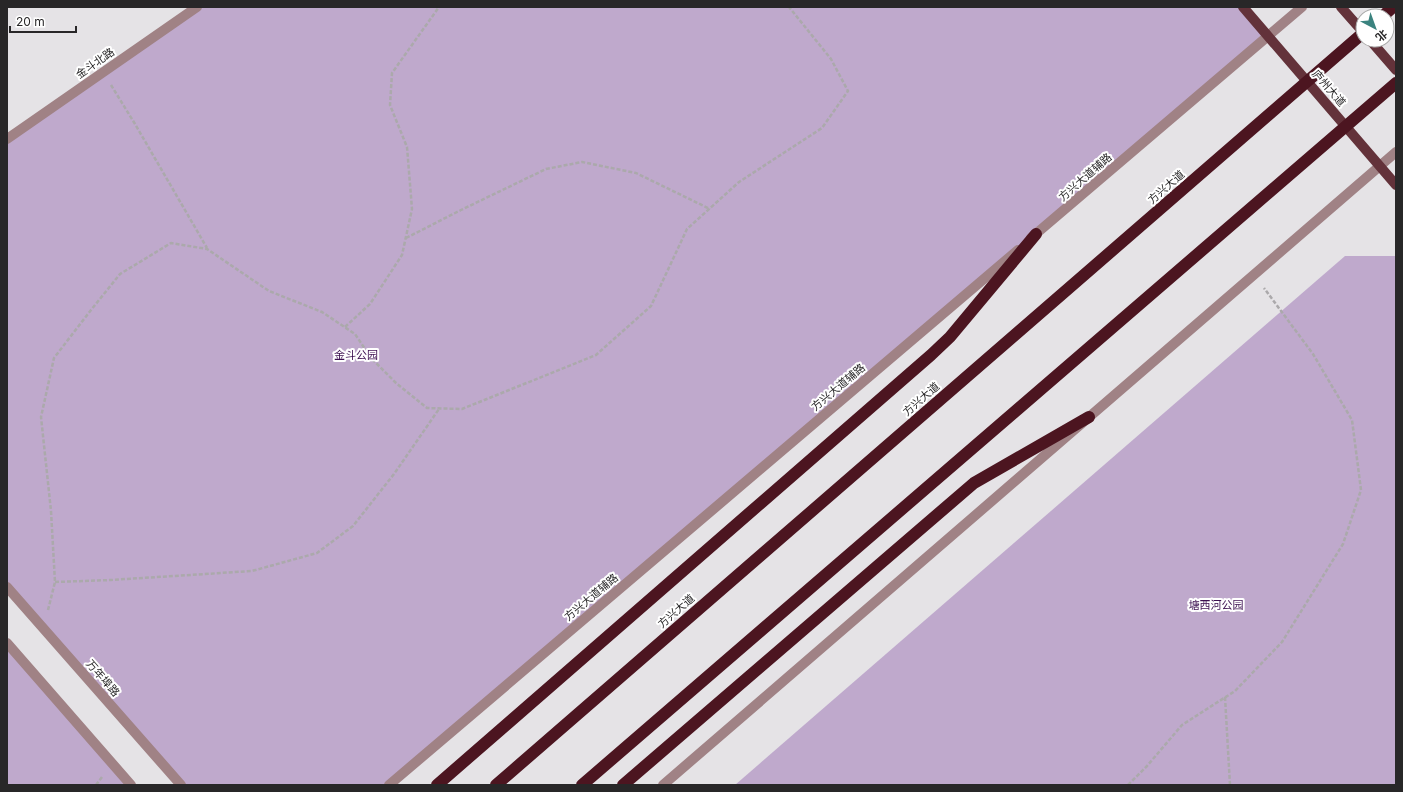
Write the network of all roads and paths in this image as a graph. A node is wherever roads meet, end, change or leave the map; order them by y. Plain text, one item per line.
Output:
1 (197, 7) edge
2 (439, 7) edge
3 (789, 7) edge
4 (1243, 7) edge
5 (1302, 7) edge
6 (1341, 7) edge
7 (1355, 24) edge
8 (1268, 36) junction
9 (1355, 40) edge
10 (1377, 48) edge
11 (1396, 70) edge
12 (103, 72) junction
13 (1396, 83) edge
14 (7, 139) edge
15 (1396, 152) edge
16 (1380, 166) junction
17 (1396, 185) edge
18 (710, 209) junction
19 (1036, 234) junction
20 (406, 239) junction
21 (207, 249) junction
22 (1254, 275) junction
23 (345, 327) junction
24 (439, 408) junction
25 (1089, 417) junction
26 (55, 582) junction
27 (7, 586) edge
28 (43, 628) junction
29 (7, 643) edge
30 (1225, 697) junction
31 (131, 785) edge
32 (181, 785) edge
33 (389, 785) edge
34 (437, 785) edge
35 (496, 785) edge
36 (582, 785) edge
37 (623, 785) edge
38 (663, 785) edge
39 (1128, 785) edge
40 (1230, 785) edge

1 - 12 street, 金斗北路
2 - 20 path
3 - 18 path
4 - 8 main road, 庐州大道
5 - 8 street, 方兴大道辅路
6 - 7 main road
8 - 16 main road, 庐州大道
8 - 19 street, 方兴大道辅路
9 - 35 highway, 方兴大道, bridge
10 - 11 main road
12 - 14 street, 金斗北路
12 - 21 path
13 - 36 highway, bridge
15 - 16 street
16 - 17 main road, 庐州大道
16 - 22 street
18 - 20 path
18 - 24 path
19 - 33 street, 方兴大道辅路
19 - 34 highway
20 - 23 path
21 - 23 path
21 - 26 path
22 - 25 street
22 - 30 path
23 - 24 path
24 - 26 path
25 - 37 highway
25 - 38 street
26 - 28 path
27 - 28 street, 万年埠路
28 - 32 street, 万年埠路
29 - 31 street
30 - 39 path
30 - 40 path

